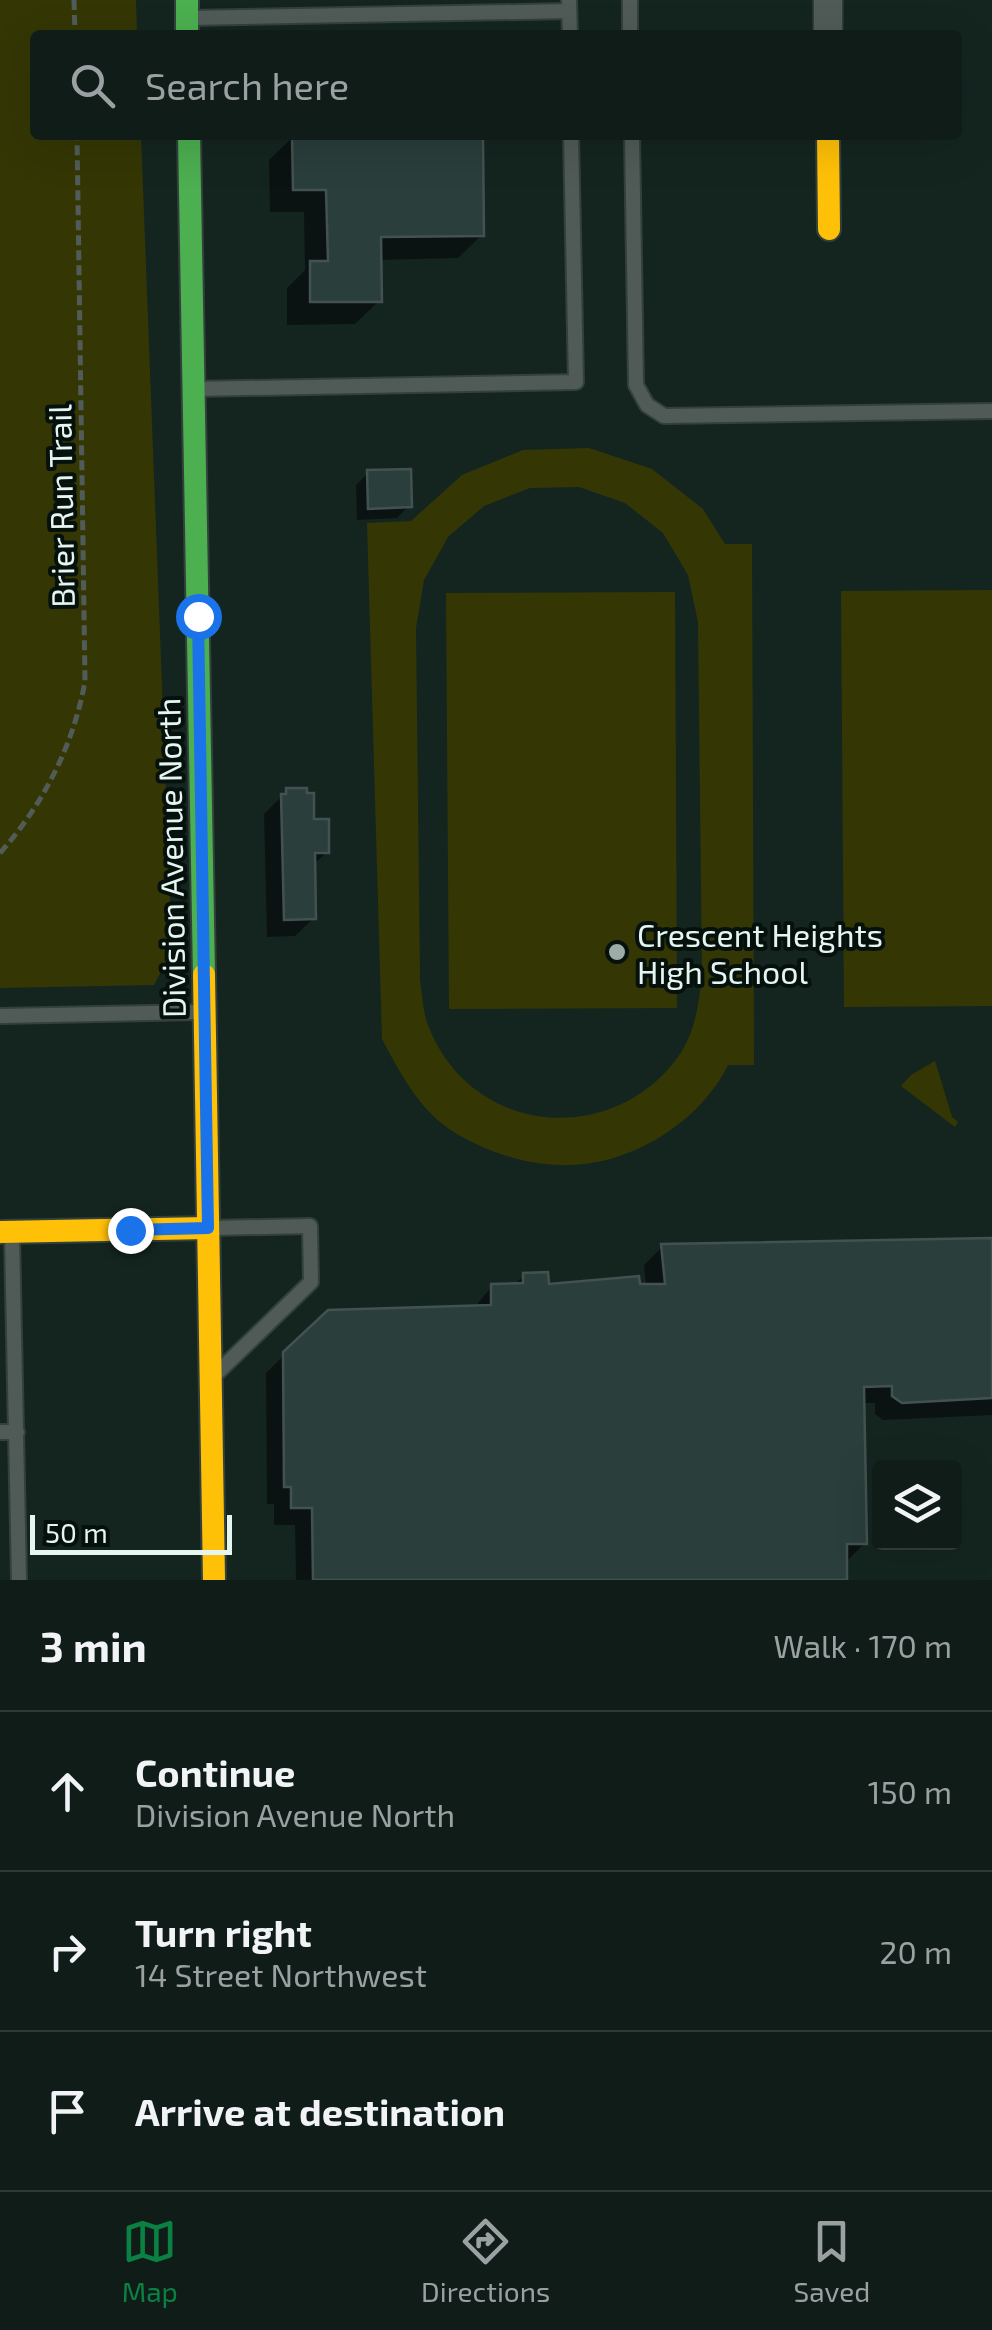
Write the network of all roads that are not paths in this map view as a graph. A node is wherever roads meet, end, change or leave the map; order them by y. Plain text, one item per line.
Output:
1 (630, 0) edge
2 (828, 0) edge
3 (569, 6) edge
4 (187, 18) edge
5 (630, 30) edge
6 (828, 30) edge
7 (189, 140) edge
8 (572, 140) edge
9 (632, 140) edge
10 (828, 140) edge
11 (828, 229) dead end
12 (194, 389) junction
13 (992, 411) edge
14 (205, 1012) junction
15 (0, 1016) edge
16 (208, 1228) junction
17 (6, 1232) edge
18 (210, 1380) junction
19 (0, 1432) edge
20 (17, 1432) junction
21 (19, 1580) edge
22 (214, 1580) edge

1 - 5 lane
2 - 6 street
3 - 4 lane
7 - 12 main road, Division Avenue North
8 - 12 lane
9 - 13 lane
10 - 11 main road
12 - 14 main road, Division Avenue North
14 - 15 lane
14 - 16 main road, Division Avenue North
16 - 17 main road
16 - 18 main road, Division Avenue North
16 - 18 lane
17 - 20 lane
18 - 22 main road, Division Avenue North
19 - 20 lane
20 - 21 lane

